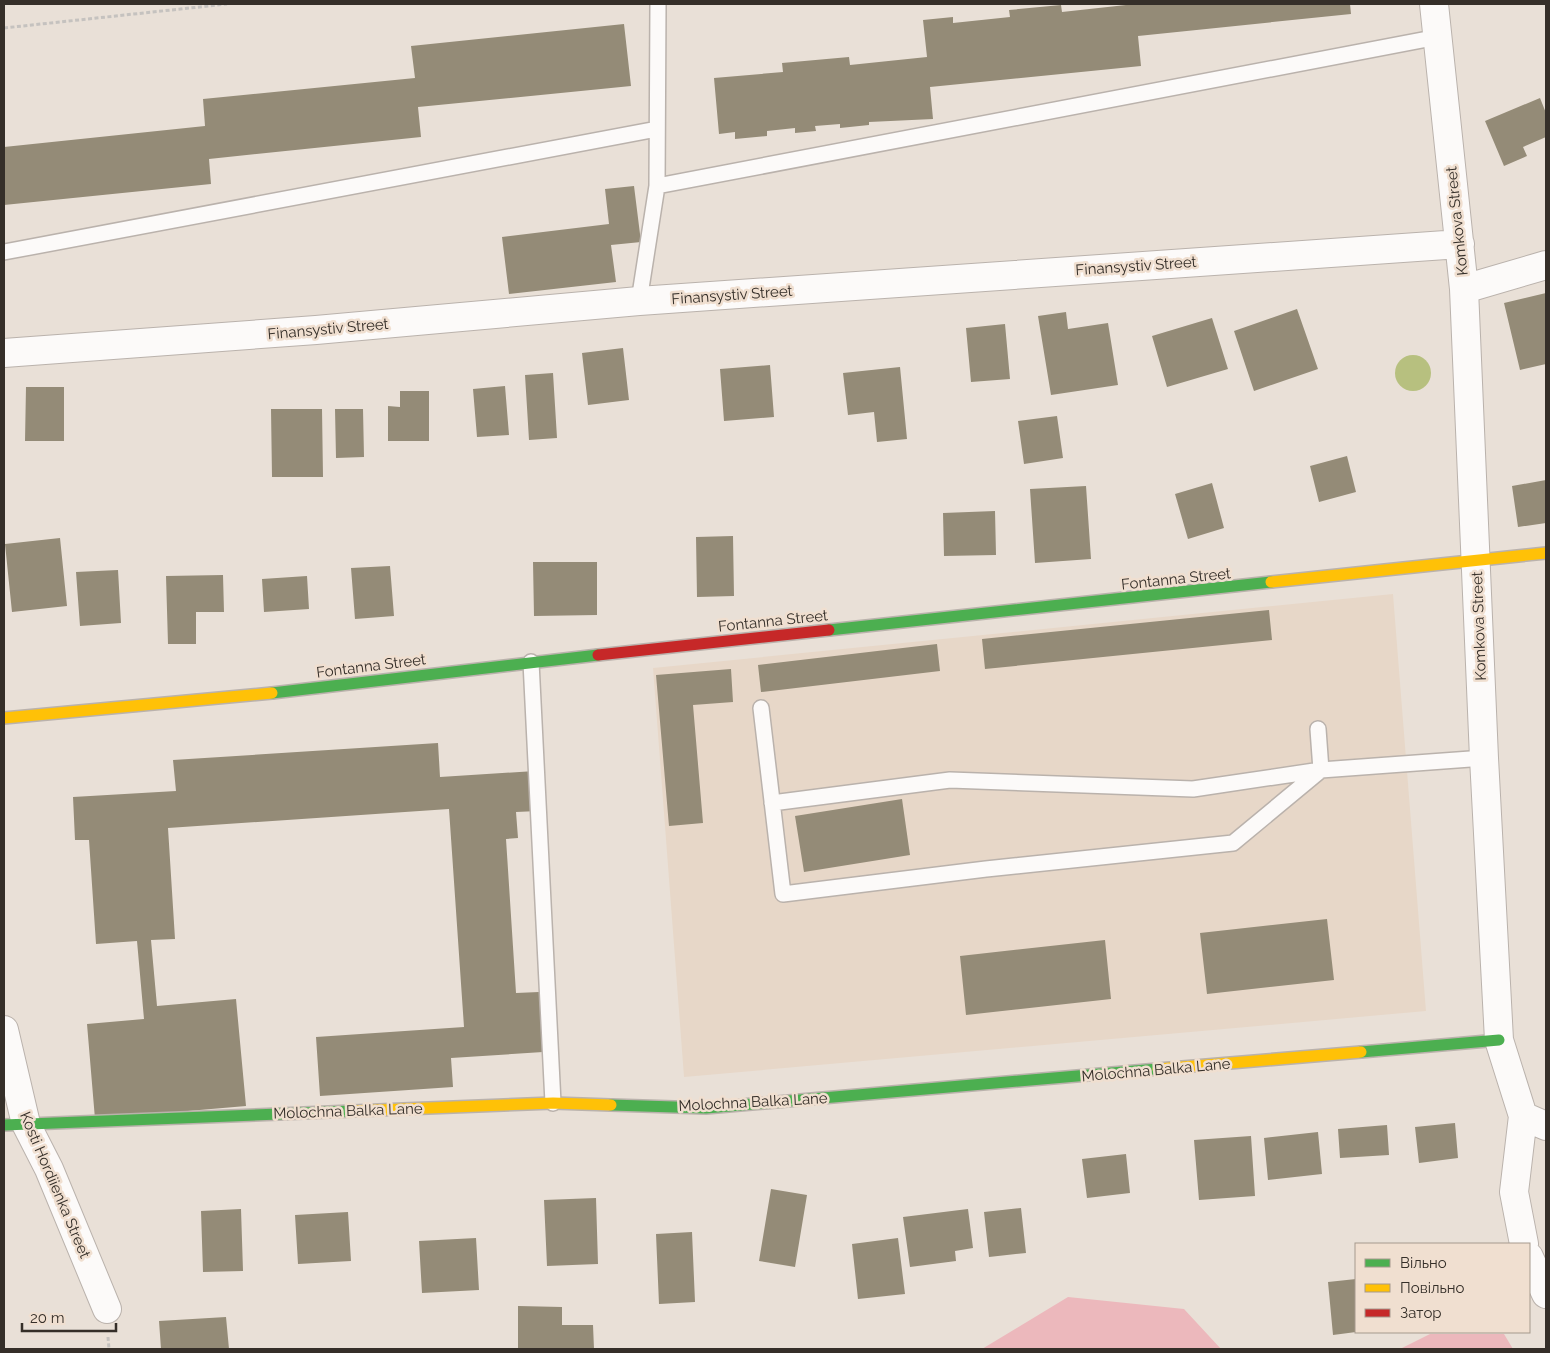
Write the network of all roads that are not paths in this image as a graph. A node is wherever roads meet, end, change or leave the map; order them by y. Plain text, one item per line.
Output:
1 (658, 4) edge
2 (1434, 4) edge
3 (1438, 37) junction
4 (657, 129) junction
5 (657, 186) junction
6 (1460, 244) junction
7 (4, 252) edge
8 (1546, 265) edge
9 (1464, 289) junction
10 (639, 301) junction
11 (4, 353) edge
12 (1546, 554) edge
13 (1477, 562) junction
14 (531, 662) junction
15 (761, 708) dead end
16 (4, 718) edge
17 (1318, 729) dead end
18 (1484, 758) junction
19 (1322, 770) junction
20 (772, 803) junction
21 (4, 1030) edge
22 (1499, 1040) junction
23 (553, 1103) junction
24 (1534, 1121) edge
25 (15, 1124) edge
26 (1524, 1243) edge
27 (1530, 1259) edge
28 (1546, 1294) edge
29 (106, 1309) dead end

1 - 4 lane
2 - 3 street, Komkova Street
3 - 5 lane
3 - 6 street, Komkova Street
4 - 5 lane
4 - 7 lane
5 - 10 lane
6 - 9 street, Komkova Street
6 - 10 street, Finansystiv Street
8 - 9 street
9 - 13 street, Komkova Street
10 - 11 street, Finansystiv Street
12 - 13 street, Fontanna Street
13 - 14 street, Fontanna Street
13 - 18 street, Komkova Street
14 - 16 street, Fontanna Street
14 - 23 lane
15 - 20 lane
17 - 19 lane
18 - 19 lane
18 - 22 street, Komkova Street
19 - 20 lane
19 - 20 lane
21 - 25 street, Kosti Hordiienka Street
22 - 23 street, Molochna Balka Lane
22 - 24 street, Komkova Street
23 - 25 street, Molochna Balka Lane
24 - 26 street, Komkova Street
25 - 29 street, Kosti Hordiienka Street
27 - 28 street

